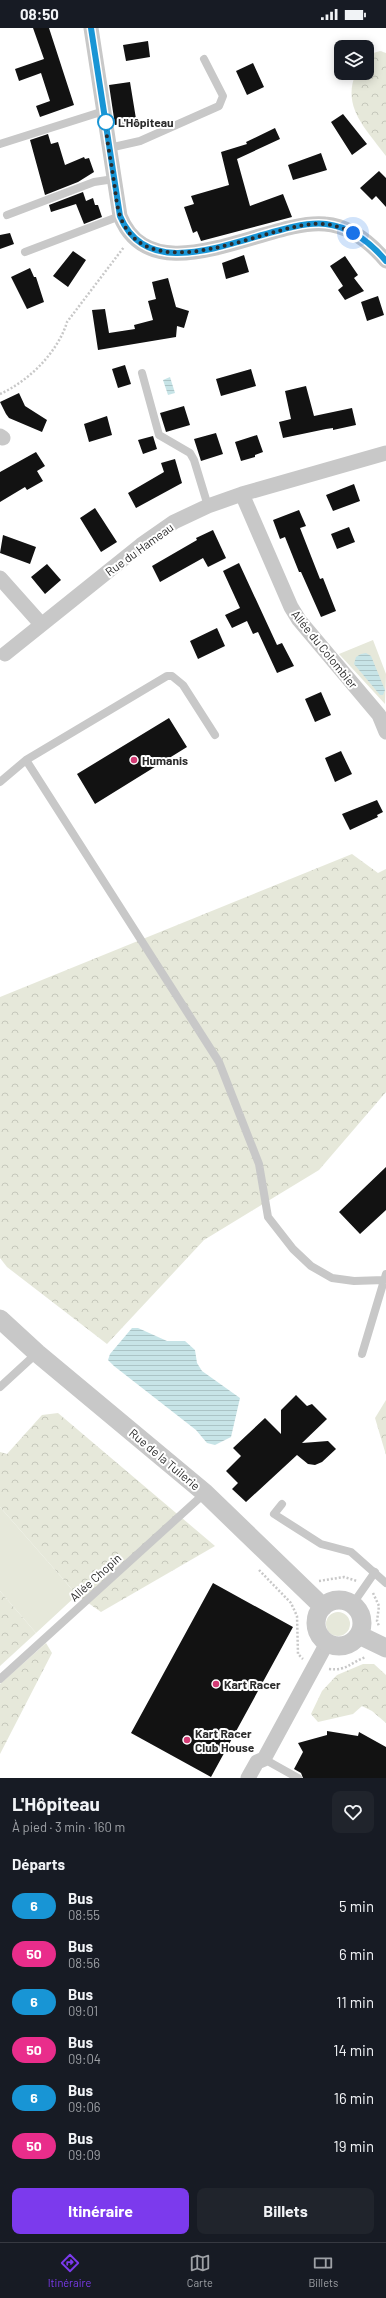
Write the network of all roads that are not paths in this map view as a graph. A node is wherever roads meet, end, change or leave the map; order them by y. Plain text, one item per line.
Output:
1 (91, 28) edge
2 (204, 59) dead end
3 (104, 111) junction
4 (0, 144) edge
5 (109, 148) junction
6 (114, 179) junction
7 (7, 215) dead end
8 (120, 216) junction
9 (25, 252) dead end
10 (386, 261) edge
11 (142, 373) dead end
12 (386, 453) edge
13 (242, 494) junction
14 (208, 506) junction
15 (0, 578) edge
16 (41, 624) junction
17 (5, 654) dead end
18 (386, 732) edge
19 (215, 735) dead end
20 (26, 760) junction
21 (0, 782) edge
22 (385, 1277) edge
23 (0, 1319) edge
24 (37, 1354) junction
25 (362, 1354) dead end
26 (0, 1387) edge
27 (205, 1493) junction
28 (282, 1504) dead end
29 (375, 1572) junction
30 (386, 1583) edge
31 (352, 1605) junction
32 (323, 1607) junction
33 (359, 1635) junction
34 (326, 1643) junction
35 (379, 1653) edge
36 (0, 1679) edge
37 (264, 1759) junction
38 (248, 1778) edge
39 (260, 1778) edge
40 (298, 1778) edge

1 - 3 street
2 - 5 lane
3 - 4 lane
3 - 5 street
5 - 6 street
6 - 7 lane
6 - 8 street
8 - 9 lane
8 - 10 street
11 - 14 lane
12 - 13 street, Rue du Hameau
13 - 14 street, Rue du Hameau
13 - 18 street, Allée du Colombier
14 - 16 street, Rue du Hameau
15 - 16 street
16 - 17 street, Rue du Hameau
19 - 20 lane
20 - 21 lane
20 - 22 lane
22 - 25 lane
23 - 24 street, Rue de la Tuilerie
24 - 26 lane
24 - 27 street, Rue de la Tuilerie
27 - 32 street, Rue de la Tuilerie
27 - 36 lane, Allée Chopin
28 - 29 lane
29 - 30 lane
29 - 31 lane
31 - 32 street
31 - 33 street
32 - 34 street
33 - 34 street
33 - 35 street
34 - 37 street
37 - 38 street
37 - 39 street
37 - 40 lane

